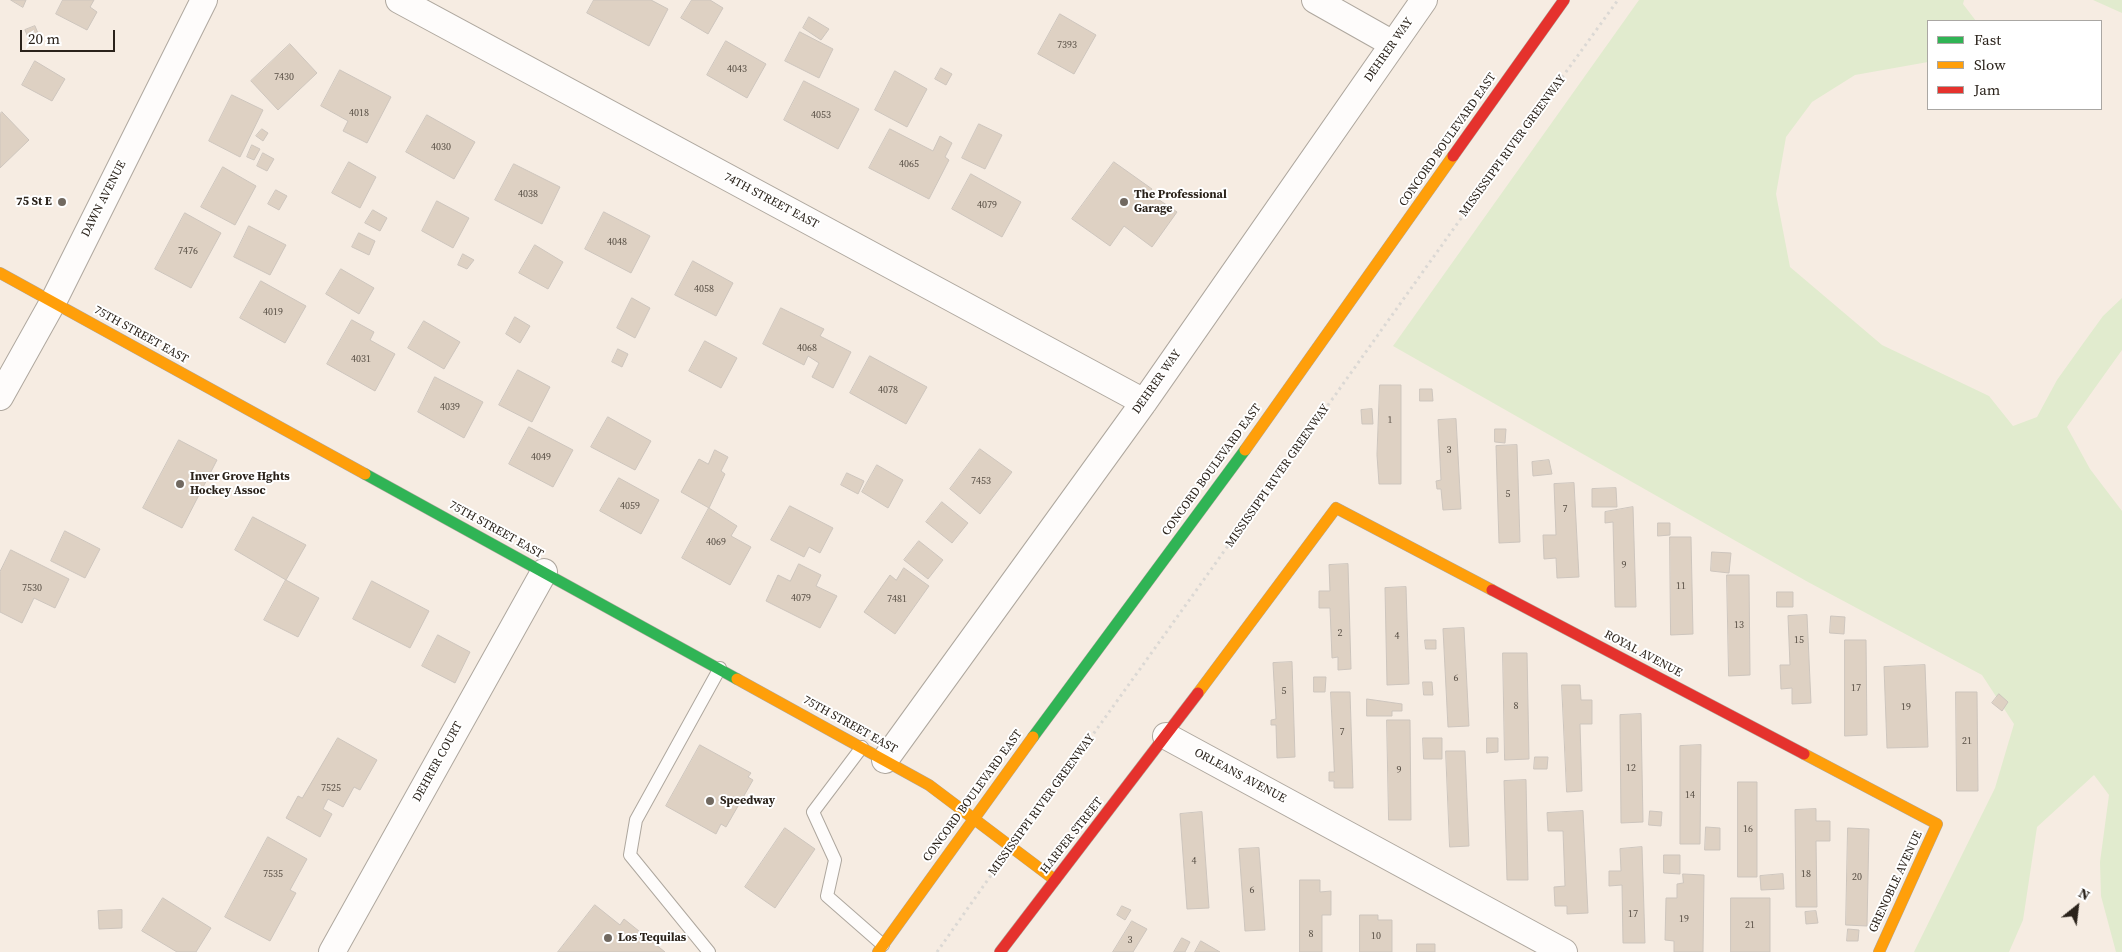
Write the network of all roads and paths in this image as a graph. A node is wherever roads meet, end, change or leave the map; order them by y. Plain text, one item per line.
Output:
1 (204, 0) edge
2 (399, 0) edge
3 (1314, 0) edge
4 (1424, 0) edge
5 (1564, 0) edge
6 (1618, 0) edge
7 (1393, 44) junction
8 (0, 273) edge
9 (53, 302) junction
10 (0, 397) edge
11 (1144, 402) junction
12 (544, 572) junction
13 (720, 668) junction
14 (1166, 736) junction
15 (862, 747) junction
16 (886, 760) junction
17 (973, 818) junction
18 (1937, 824) joint
19 (1010, 848) junction
20 (1055, 880) junction
21 (881, 948) edge
22 (332, 952) edge
23 (709, 952) edge
24 (937, 952) edge
25 (1000, 952) edge
26 (1564, 952) edge
27 (1879, 952) edge

1 - 9 street, DAWN AVENUE
2 - 11 street, 74TH STREET EAST
3 - 7 street
4 - 7 street, DEHRER WAY
5 - 17 street, CONCORD BOULEVARD EAST
6 - 19 path, MISSISSIPPI RIVER GREENWAY
7 - 11 street, DEHRER WAY
8 - 9 street, 75TH STREET EAST
9 - 10 street, DAWN AVENUE
9 - 12 street, 75TH STREET EAST
11 - 16 street, DEHRER WAY
12 - 13 street, 75TH STREET EAST
12 - 22 street, DEHRER COURT
13 - 15 street, 75TH STREET EAST
13 - 23 lane
14 - 18 street, ROYAL AVENUE
14 - 20 street, HARPER STREET
14 - 26 street, ORLEANS AVENUE
15 - 16 street, 75TH STREET EAST
15 - 21 lane
16 - 17 street, 75TH STREET EAST
17 - 19 street, 75TH STREET EAST
17 - 21 street, CONCORD BOULEVARD EAST
18 - 27 street, GRENOBLE AVENUE
19 - 20 street, 75TH STREET EAST
19 - 24 path, MISSISSIPPI RIVER GREENWAY
20 - 25 street, HARPER STREET

